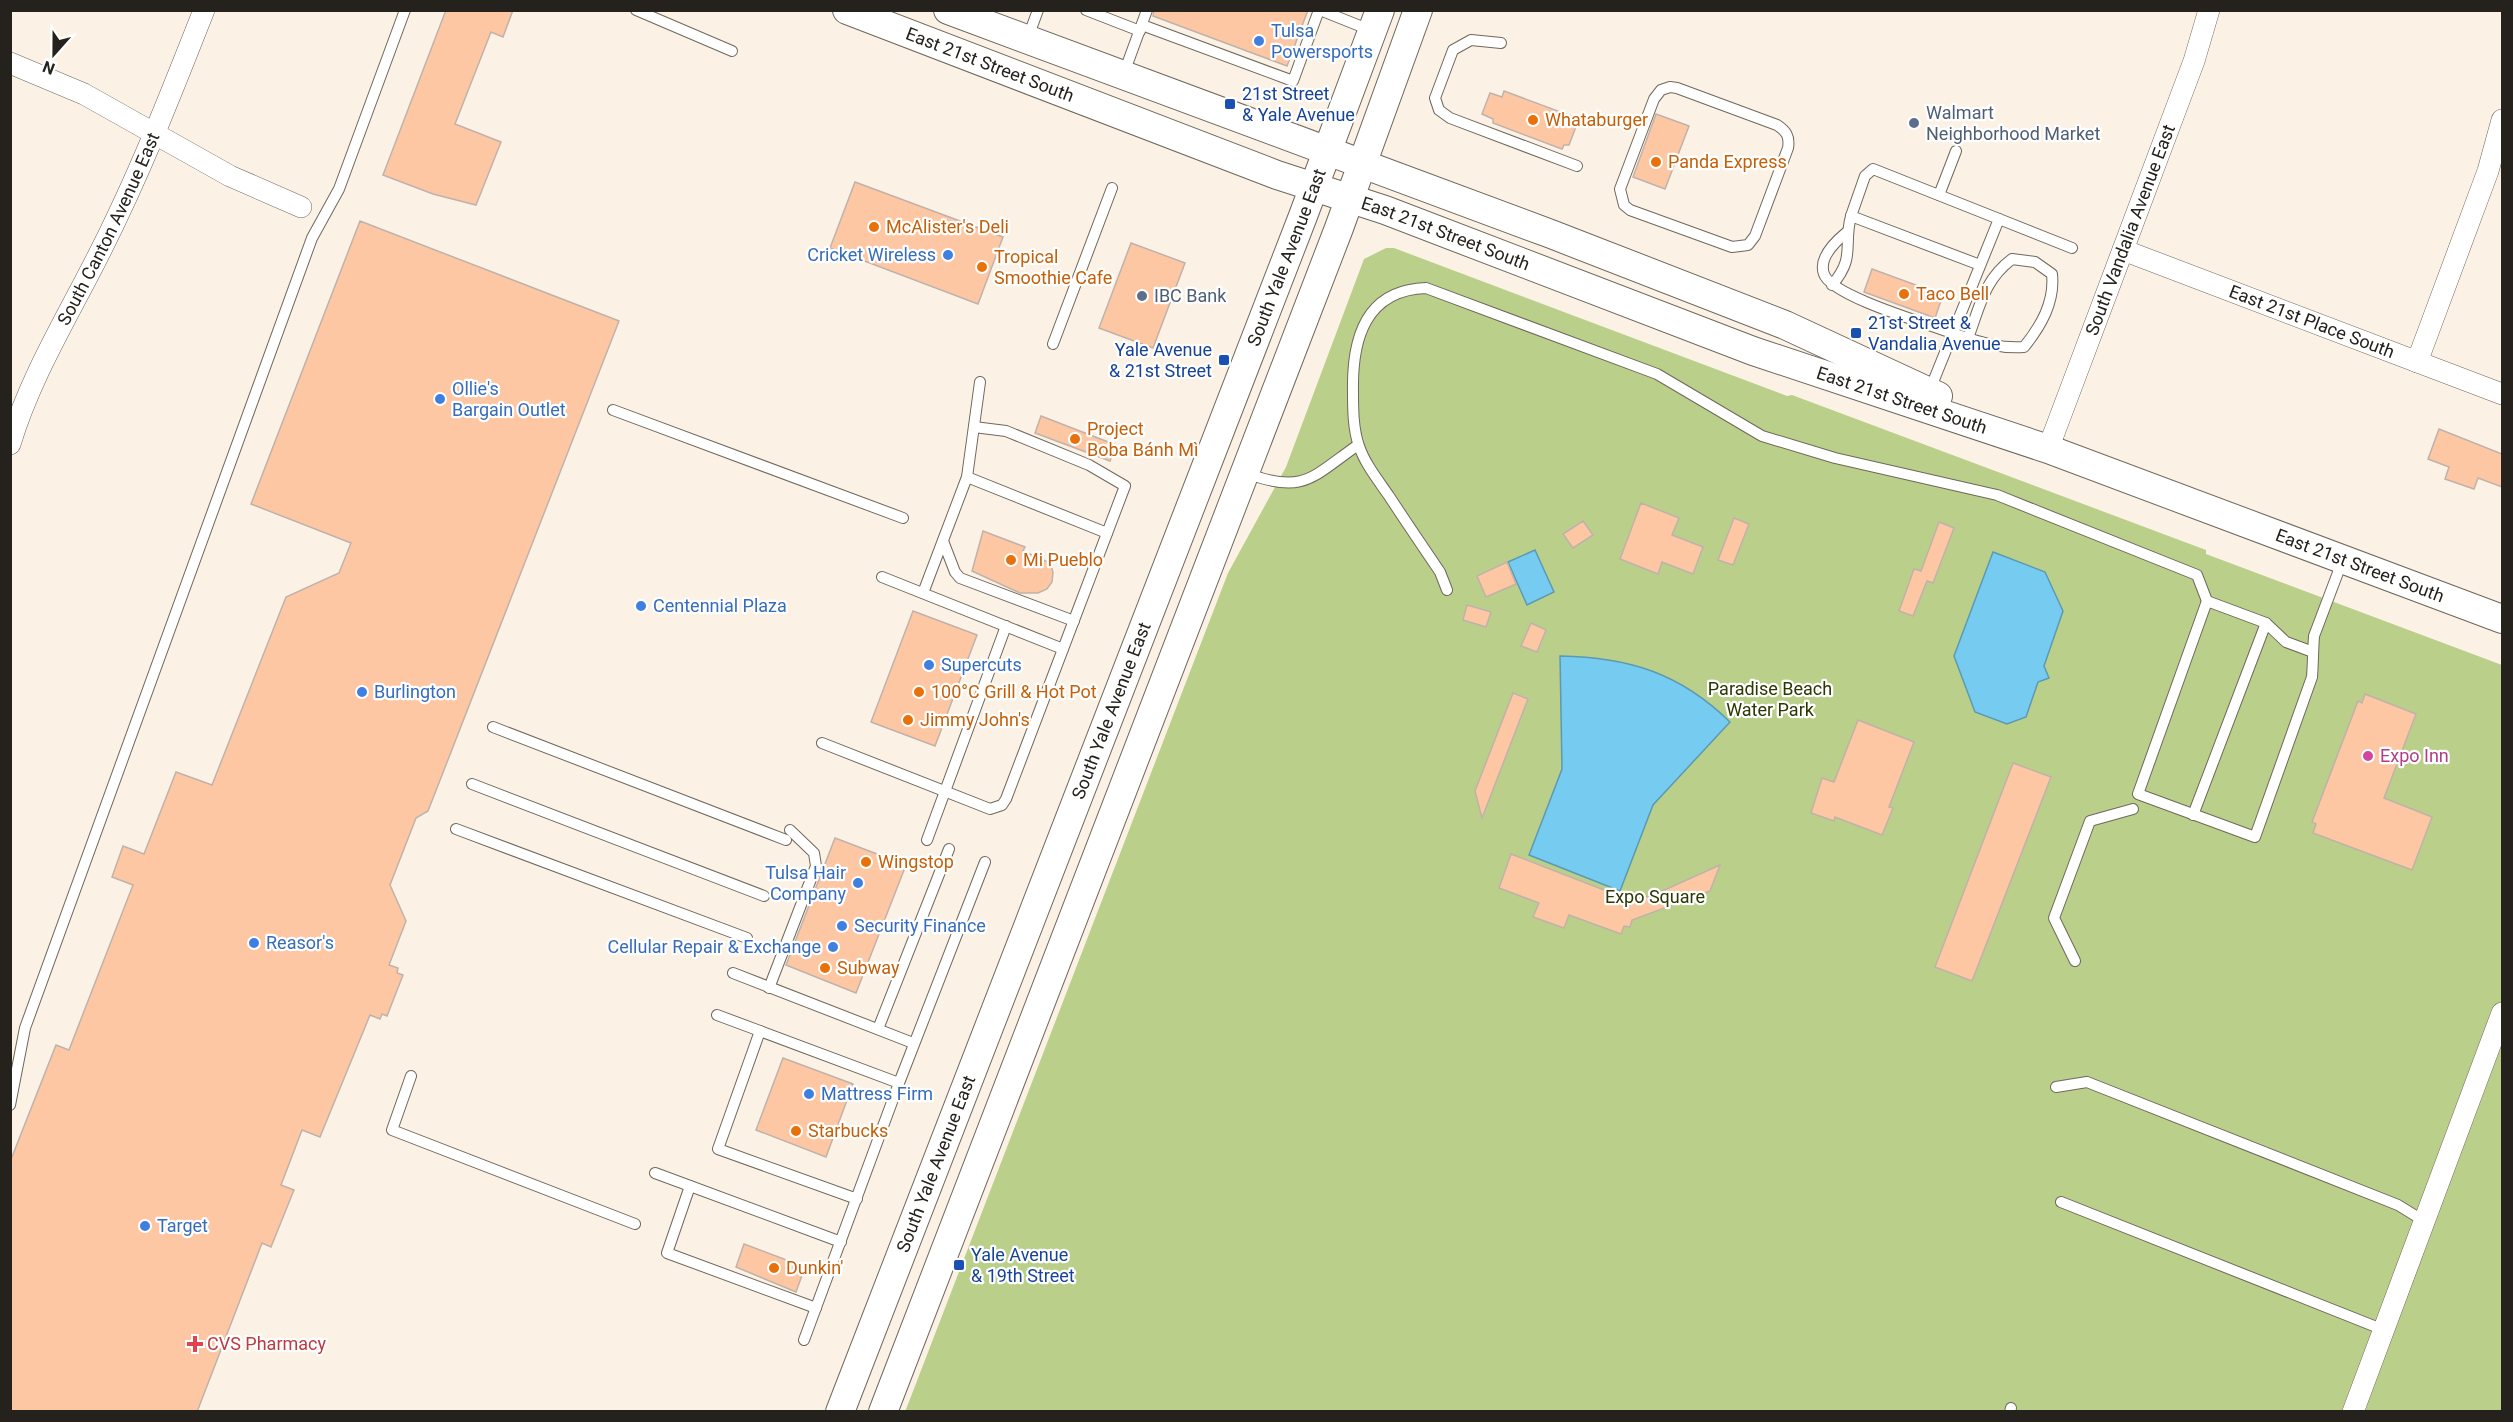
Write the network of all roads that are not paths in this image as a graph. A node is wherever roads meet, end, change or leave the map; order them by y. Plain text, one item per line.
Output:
1 (204, 10) edge
2 (405, 10) edge
3 (636, 10) edge
4 (847, 10) edge
5 (948, 10) edge
6 (1038, 10) edge
7 (1086, 10) edge
8 (1147, 10) edge
9 (1320, 10) edge
10 (1418, 10) edge
11 (2209, 10) edge
12 (1376, 20) edge
13 (1141, 28) junction
14 (1027, 40) junction
15 (1501, 43) dead end
16 (732, 51) dead end
17 (10, 63) edge
18 (1122, 76) junction
19 (2502, 120) edge
20 (1777, 125) joint
21 (155, 134) junction
22 (1956, 151) dead end
23 (1327, 152) junction
24 (1362, 164) junction
25 (1577, 166) dead end
26 (1314, 186) junction
27 (1112, 188) dead end
28 (1940, 195) junction
29 (1350, 198) junction
30 (301, 207) dead end
31 (1851, 216) junction
32 (1999, 219) junction
33 (1847, 232) junction
34 (2072, 248) dead end
35 (2123, 250) junction
36 (1980, 265) junction
37 (1832, 285) junction
38 (1952, 333) junction
39 (1968, 338) junction
40 (1053, 344) dead end
41 (2417, 362) junction
42 (980, 382) dead end
43 (1929, 392) junction
44 (2502, 394) edge
45 (613, 410) dead end
46 (974, 428) junction
47 (10, 444) edge
48 (1358, 445) junction
49 (2048, 449) junction
50 (1244, 473) junction
51 (967, 477) junction
52 (903, 518) dead end
53 (1107, 532) junction
54 (943, 541) junction
55 (2343, 558) junction
56 (882, 577) dead end
57 (1447, 590) dead end
58 (923, 593) junction
59 (2206, 601) junction
60 (2502, 619) edge
61 (1074, 621) junction
62 (2266, 623) junction
63 (1006, 626) junction
64 (1063, 649) junction
65 (2313, 652) junction
66 (493, 727) dead end
67 (822, 743) dead end
68 (472, 784) dead end
69 (944, 792) junction
70 (2133, 809) dead end
71 (2193, 814) junction
72 (456, 829) dead end
73 (927, 840) dead end
74 (949, 849) dead end
75 (985, 862) dead end
76 (1040, 892) junction
77 (764, 896) dead end
78 (1077, 907) junction
79 (747, 938) dead end
80 (2075, 961) dead end
81 (734, 973) dead end
82 (769, 988) junction
83 (2502, 1013) edge
84 (717, 1015) dead end
85 (878, 1029) junction
86 (760, 1031) junction
87 (913, 1043) junction
88 (411, 1076) dead end
89 (899, 1083) junction
90 (2056, 1087) dead end
91 (10, 1105) edge
92 (938, 1159) junction
93 (655, 1173) dead end
94 (974, 1173) junction
95 (690, 1185) junction
96 (857, 1199) junction
97 (2061, 1202) dead end
98 (2424, 1221) junction
99 (635, 1224) dead end
100 (841, 1242) junction
101 (816, 1308) junction
102 (2384, 1330) junction
103 (804, 1340) dead end
104 (860, 1361) junction
105 (897, 1376) junction
106 (840, 1412) edge
107 (883, 1412) edge
108 (2353, 1412) edge

1 - 21 street, South Canton Avenue East
2 - 91 lane
3 - 16 lane
4 - 26 main road, East 21st Street South
5 - 14 main road, East 21st Street South
6 - 14 lane
7 - 13 lane
8 - 13 lane
9 - 12 lane
9 - 13 lane
10 - 24 main road
11 - 35 street, South Vandalia Avenue East
12 - 23 main road, South Yale Avenue East
13 - 18 lane
14 - 18 main road, East 21st Street South
15 - 25 lane
17 - 21 street
18 - 23 main road, East 21st Street South
19 - 41 street
20 - 20 lane
21 - 30 street
21 - 47 street, South Canton Avenue East
22 - 28 lane
23 - 24 main road, East 21st Street South
23 - 26 main road, South Yale Avenue East
24 - 29 main road
24 - 43 main road, East 21st Street South
26 - 29 main road, East 21st Street South
26 - 76 main road, South Yale Avenue East
27 - 40 lane
28 - 31 lane
28 - 32 lane
29 - 49 main road, East 21st Street South
29 - 50 main road
31 - 33 lane
31 - 36 lane
32 - 34 lane
32 - 36 lane
33 - 37 lane
33 - 37 lane
35 - 41 street, East 21st Place South
35 - 49 street, South Vandalia Avenue East
36 - 38 lane
37 - 38 lane
38 - 39 lane
38 - 43 lane
39 - 39 lane
41 - 44 street, East 21st Place South
42 - 46 lane
43 - 49 main road, East 21st Street South
45 - 52 lane
46 - 51 lane
46 - 53 lane
48 - 50 lane
48 - 57 lane
48 - 59 lane
49 - 55 main road, East 21st Street South
50 - 78 main road
51 - 53 lane
51 - 54 lane
53 - 61 lane
54 - 58 lane
54 - 61 lane
55 - 60 main road, East 21st Street South
55 - 65 lane
56 - 58 lane
58 - 63 lane
59 - 62 lane
59 - 71 lane
61 - 64 lane
62 - 65 lane
62 - 71 lane
63 - 64 lane
63 - 69 lane
64 - 69 lane
65 - 71 lane
66 - 82 lane
67 - 69 lane
68 - 77 lane
69 - 73 lane
70 - 80 lane
72 - 79 lane
74 - 85 lane
75 - 87 lane
76 - 78 main road
76 - 92 main road, South Yale Avenue East
78 - 94 main road
81 - 82 lane
82 - 85 lane
83 - 98 street
84 - 86 lane
85 - 87 lane
86 - 89 lane
86 - 96 lane
87 - 89 lane
88 - 99 lane
89 - 96 lane
90 - 98 lane
92 - 94 main road
92 - 104 main road, South Yale Avenue East
93 - 95 lane
94 - 105 main road
95 - 100 lane
95 - 101 lane
96 - 100 lane
97 - 102 lane
98 - 102 street
100 - 101 lane
101 - 103 lane
102 - 108 street
104 - 105 main road
104 - 106 main road, South Yale Avenue East
105 - 107 main road

